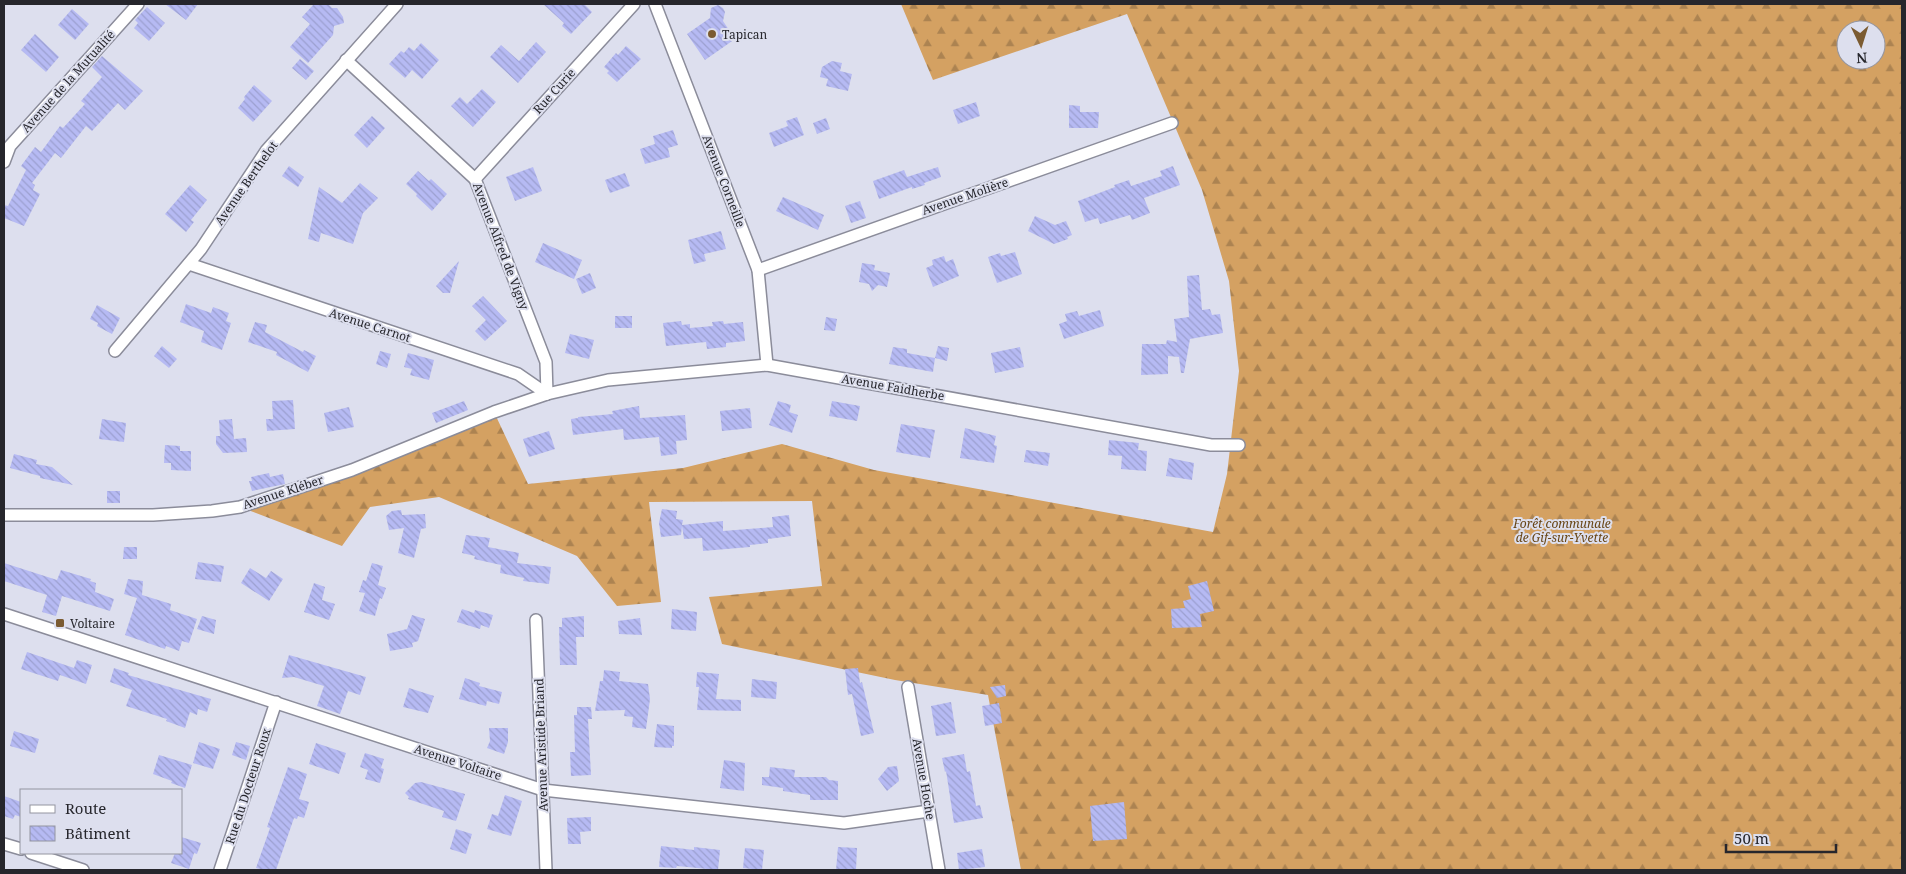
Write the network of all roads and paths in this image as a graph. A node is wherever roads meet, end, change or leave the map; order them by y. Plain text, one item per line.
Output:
1 (138, 4) edge
2 (397, 4) edge
3 (634, 4) edge
4 (656, 4) edge
5 (346, 60) junction
6 (1172, 124) dead end
7 (7, 144) edge
8 (4, 162) edge
9 (475, 179) junction
10 (189, 264) junction
11 (758, 270) junction
12 (115, 352) dead end
13 (767, 365) junction
14 (547, 394) junction
15 (1239, 445) dead end
16 (4, 515) edge
17 (4, 614) edge
18 (536, 620) dead end
19 (908, 687) dead end
20 (276, 702) junction
21 (542, 790) junction
22 (929, 811) junction
23 (4, 844) edge
24 (20, 850) edge
25 (34, 854) edge
26 (83, 870) edge
27 (220, 870) edge
28 (546, 870) edge
29 (940, 870) edge

1 - 7 street, Avenue de la Mutualité
2 - 5 street, Avenue Berthelot
3 - 9 street, Rue Curie
4 - 11 street, Avenue Corneille
5 - 9 street, Avenue Alfred de Vigny
5 - 10 street, Avenue Berthelot
6 - 11 street, Avenue Molière
7 - 8 street, Avenue de la Mutualité
9 - 14 street, Avenue Alfred de Vigny
10 - 12 street, Avenue Berthelot
10 - 14 street, Avenue Carnot
11 - 13 street, Avenue Corneille
13 - 14 street, Avenue Faidherbe
13 - 15 street, Avenue Faidherbe
14 - 16 street, Avenue Kléber
17 - 20 street, Avenue Voltaire
18 - 21 street, Avenue Aristide Briand
19 - 22 street, Avenue Hoche
20 - 21 street, Avenue Voltaire
20 - 27 street, Rue du Docteur Roux
21 - 22 street, Avenue Voltaire
21 - 28 street, Avenue Aristide Briand
22 - 29 street, Avenue Hoche
23 - 24 street
25 - 26 street

